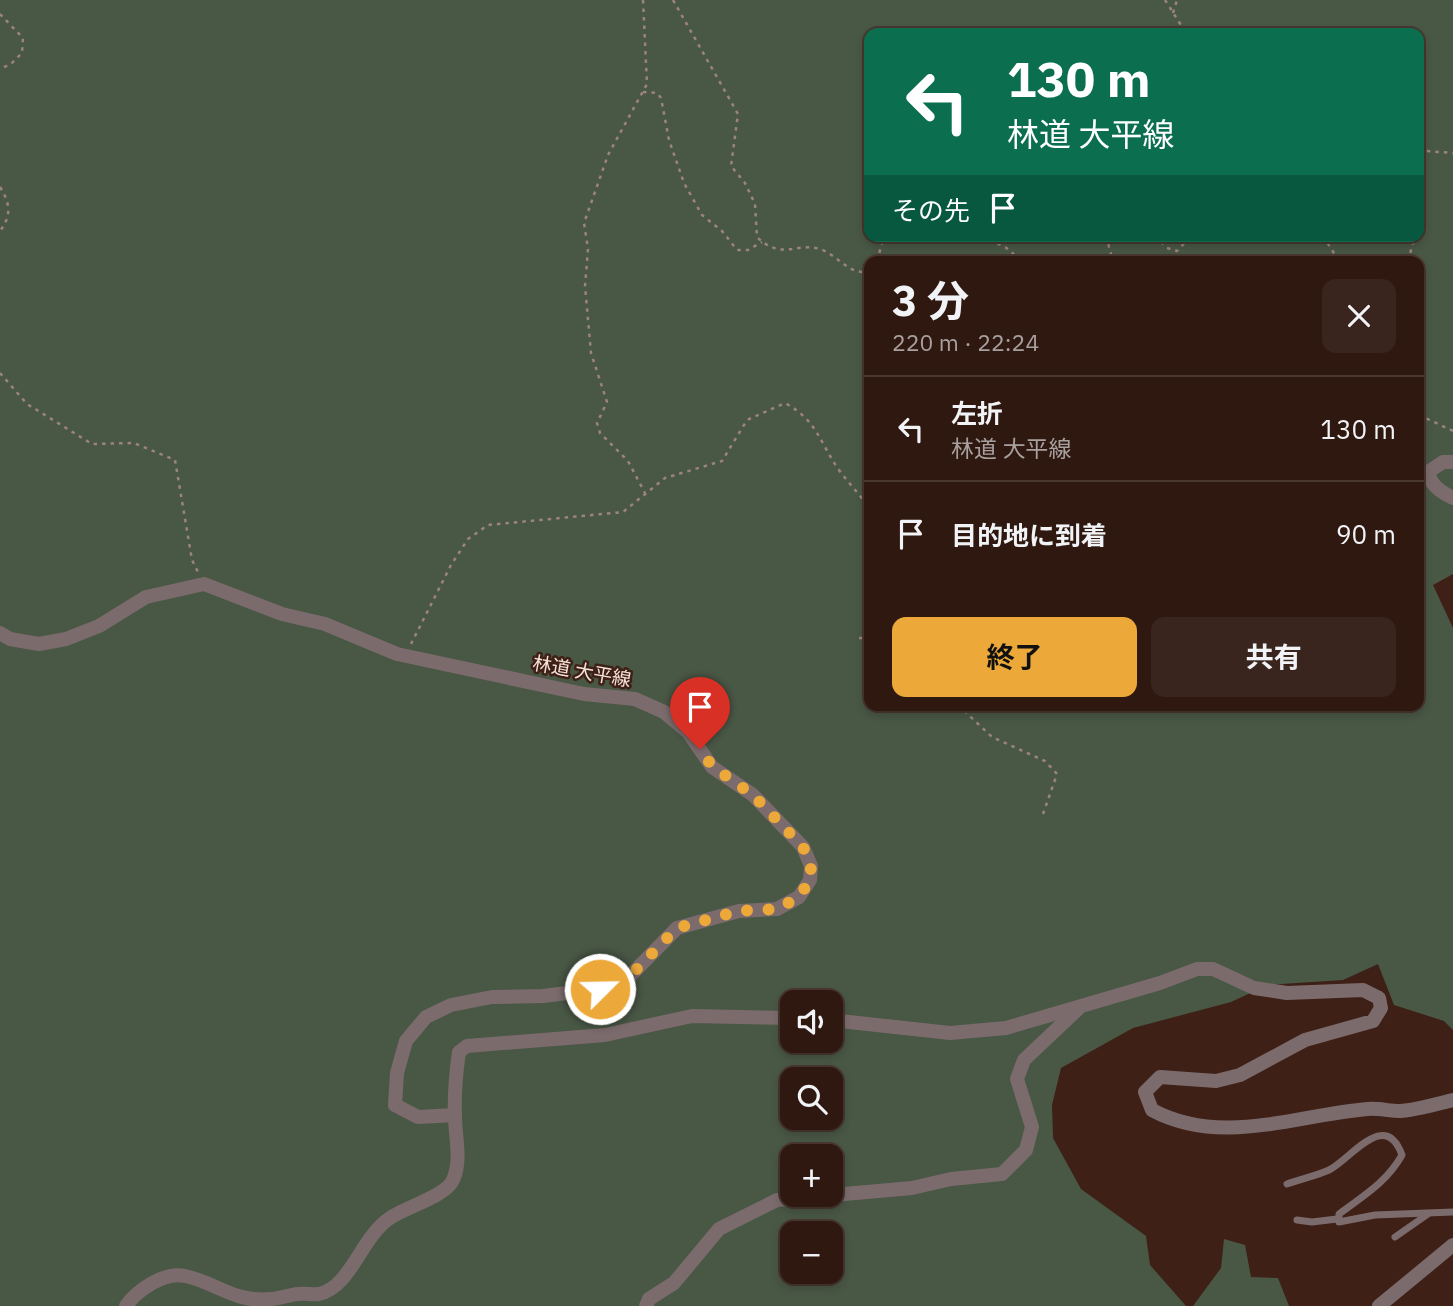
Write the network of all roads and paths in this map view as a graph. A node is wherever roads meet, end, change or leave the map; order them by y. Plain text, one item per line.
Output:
1 (643, 0) edge
2 (673, 0) edge
3 (1165, 0) edge
4 (1177, 0) edge
5 (1173, 13) junction
6 (0, 14) edge
7 (1183, 28) edge
8 (0, 69) edge
9 (643, 92) junction
10 (1424, 151) edge
11 (1453, 153) edge
12 (0, 187) edge
13 (0, 231) edge
14 (762, 242) junction
15 (995, 242) edge
16 (1161, 242) edge
17 (1185, 242) edge
18 (1016, 256) edge
19 (864, 272) edge
20 (0, 373) edge
21 (1424, 417) edge
22 (1453, 431) edge
23 (1453, 462) edge
24 (645, 493) junction
25 (1453, 498) edge
26 (864, 502) edge
27 (204, 584) junction
28 (0, 633) edge
29 (859, 638) dead end
30 (864, 638) edge
31 (406, 656) junction
32 (964, 711) edge
33 (1043, 814) dead end
34 (1083, 1003) junction
35 (780, 1018) edge
36 (843, 1021) edge
37 (1453, 1100) edge
38 (455, 1115) junction
39 (1287, 1184) dead end
40 (1453, 1212) edge
41 (1428, 1213) junction
42 (1337, 1219) junction
43 (1297, 1220) dead end
44 (1395, 1237) dead end
45 (1453, 1245) edge
46 (126, 1306) edge
47 (646, 1306) edge
48 (1379, 1306) edge

1 - 9 path
2 - 14 path
3 - 5 path
4 - 5 path
5 - 7 path
6 - 8 path
9 - 14 path
9 - 24 path
10 - 11 path
12 - 13 path
14 - 19 path
15 - 18 path
16 - 17 path
20 - 27 path
21 - 22 path
23 - 25 street
24 - 26 path
24 - 31 path
27 - 28 street
27 - 31 street, 林道 大平線
29 - 30 path
31 - 38 street, 林道 大平線
32 - 33 path
34 - 36 street
34 - 37 street
34 - 47 street
35 - 38 street
38 - 46 street
39 - 42 lane
40 - 41 lane
41 - 42 lane
41 - 44 lane
42 - 43 lane
45 - 48 street

